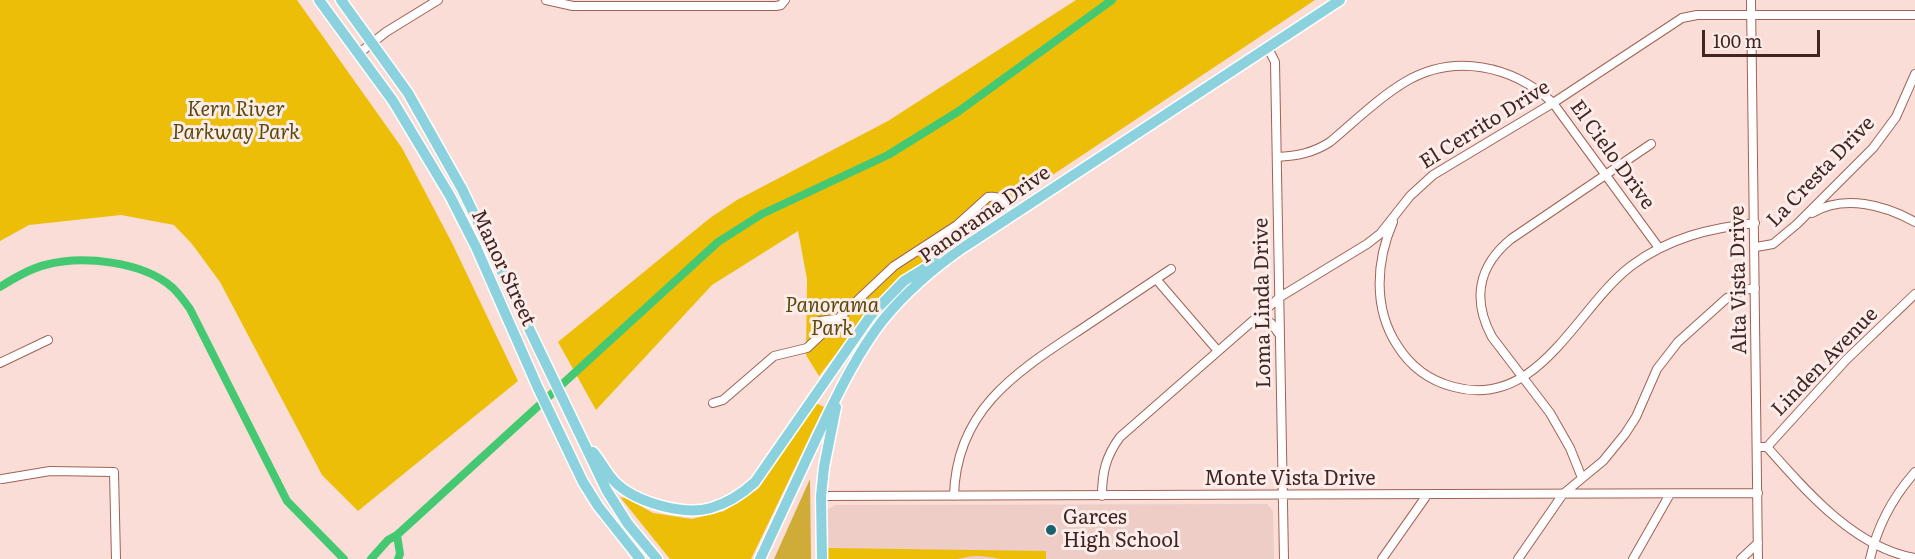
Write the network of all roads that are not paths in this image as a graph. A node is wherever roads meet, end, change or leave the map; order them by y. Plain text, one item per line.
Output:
1 (319, 0) edge
2 (341, 0) edge
3 (438, 0) edge
4 (546, 0) edge
5 (1340, 0) edge
6 (1751, 0) edge
7 (785, 1) edge
8 (1751, 15) junction
9 (1915, 15) edge
10 (372, 43) junction
11 (1268, 48) junction
12 (358, 54) junction
13 (1915, 74) edge
14 (1553, 102) junction
15 (1651, 144) dead end
16 (1277, 157) junction
17 (1606, 175) junction
18 (1399, 212) junction
19 (1011, 216) junction
20 (1915, 222) edge
21 (1755, 223) junction
22 (1797, 224) junction
23 (1755, 247) junction
24 (1659, 248) junction
25 (1171, 269) dead end
26 (1156, 279) junction
27 (1755, 288) junction
28 (1915, 294) edge
29 (1280, 297) junction
30 (835, 319) junction
31 (820, 321) dead end
32 (1250, 323) junction
33 (1280, 336) junction
34 (48, 340) dead end
35 (1218, 351) junction
36 (0, 363) edge
37 (1523, 378) junction
38 (838, 392) junction
39 (713, 403) dead end
40 (585, 444) junction
41 (1758, 447) junction
42 (1767, 447) junction
43 (1915, 472) edge
44 (1582, 478) junction
45 (1, 479) edge
46 (1758, 493) junction
47 (1563, 494) junction
48 (1671, 494) junction
49 (1283, 495) junction
50 (1427, 495) junction
51 (821, 496) junction
52 (954, 496) junction
53 (1102, 496) junction
54 (1758, 543) junction
55 (1873, 544) junction
56 (1915, 558) edge
57 (116, 559) edge
58 (640, 559) edge
59 (657, 559) edge
60 (760, 559) edge
61 (822, 559) edge
62 (1284, 559) edge
63 (1382, 559) edge
64 (1518, 559) edge
65 (1633, 559) edge
66 (1741, 559) edge
67 (1758, 559) edge
68 (1870, 559) edge

1 - 12 main road, Manor Street
2 - 10 main road, Manor Street
3 - 10 street
4 - 7 street
5 - 11 main road, Panorama Drive
6 - 8 street, Alta Vista Drive
8 - 9 street, El Cerrito Drive
8 - 14 street, El Cerrito Drive
8 - 21 street, Alta Vista Drive
10 - 12 street
10 - 40 main road, Manor Street
11 - 16 street, Loma Linda Drive
11 - 19 main road, Panorama Drive
12 - 58 main road, Manor Street
13 - 22 street, La Cresta Drive
14 - 16 street, El Cielo Drive
14 - 17 street, El Cielo Drive
14 - 18 street, El Cerrito Drive
15 - 17 street
16 - 29 street, Loma Linda Drive
17 - 24 street, El Cielo Drive
17 - 37 street
18 - 29 street, El Cerrito Drive
18 - 37 street
19 - 30 street
19 - 38 main road, Panorama Drive
19 - 40 main road
20 - 22 street
21 - 23 street, Alta Vista Drive
21 - 24 street
22 - 23 street, La Cresta Drive
23 - 27 street, Alta Vista Drive
24 - 37 street
25 - 26 street
26 - 35 street
26 - 52 street
27 - 41 street, Alta Vista Drive
27 - 44 street
28 - 42 street, Linden Avenue
29 - 32 street, El Cerrito Drive
29 - 33 street, Loma Linda Drive
30 - 31 street
30 - 39 street
32 - 33 street
32 - 35 street, El Cerrito Drive
33 - 49 street, Loma Linda Drive
34 - 36 street
35 - 53 street, El Cerrito Drive
37 - 44 street
38 - 51 main road
38 - 60 main road, Panorama Drive
40 - 59 main road, Manor Street
41 - 42 street
41 - 46 street, Alta Vista Drive
42 - 55 street
43 - 55 street
44 - 47 street
45 - 57 street
46 - 48 street, Monte Vista Drive
46 - 54 street, Alta Vista Drive
47 - 48 street, Monte Vista Drive
47 - 50 street, Monte Vista Drive
47 - 64 street
48 - 65 street
49 - 50 street, Monte Vista Drive
49 - 53 street, Monte Vista Drive
49 - 62 street, Loma Linda Drive
50 - 63 street
51 - 52 street, Monte Vista Drive
51 - 61 main road
52 - 53 street, Monte Vista Drive
54 - 66 street
54 - 67 street, Alta Vista Drive
55 - 56 street
55 - 68 street

